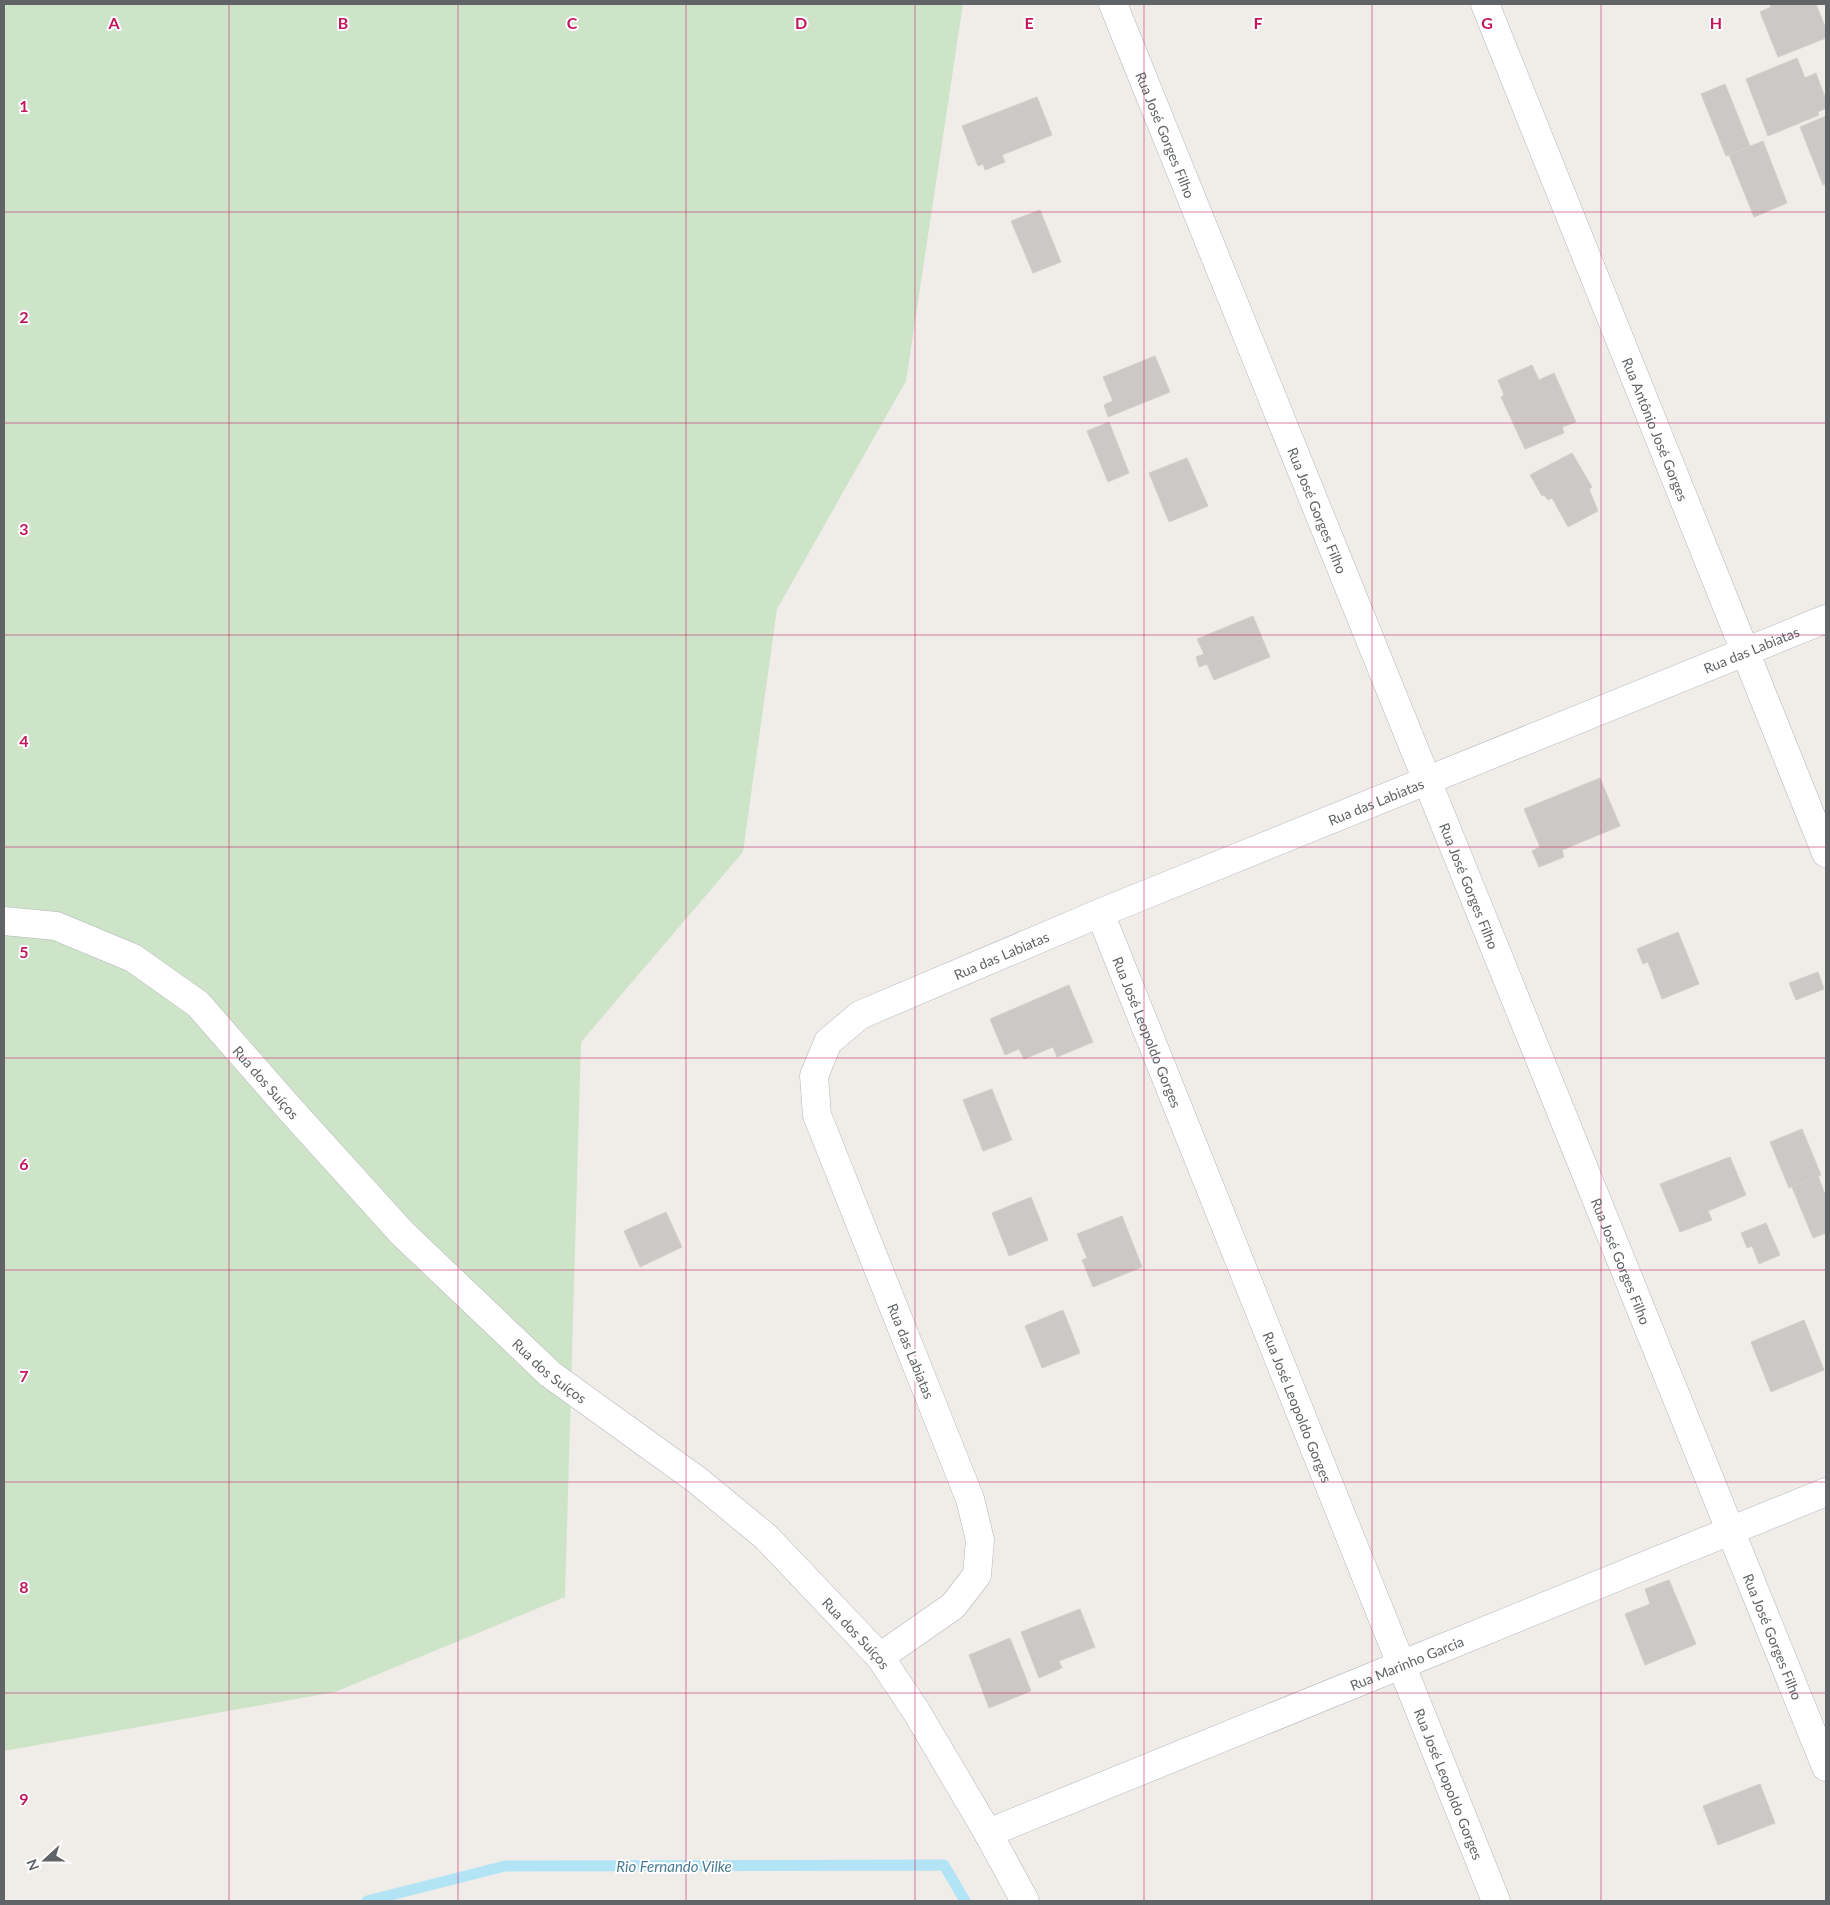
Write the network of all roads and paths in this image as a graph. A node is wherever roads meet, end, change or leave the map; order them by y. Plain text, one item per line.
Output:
1 (1113, 4) edge
2 (1484, 4) edge
3 (1826, 619) edge
4 (1745, 652) junction
5 (1427, 780) junction
6 (1826, 853) edge
7 (1100, 913) junction
8 (4, 921) edge
9 (1826, 1492) edge
10 (1731, 1531) junction
11 (880, 1657) junction
12 (1401, 1665) junction
13 (1826, 1767) edge
14 (988, 1833) junction
15 (1025, 1901) edge
16 (1496, 1901) edge

1 - 5 street, Rua José Gorges Filho
2 - 4 street, Rua Antônio José Gorges
3 - 4 street, Rua das Labiatas
4 - 5 street, Rua das Labiatas
4 - 6 street, Rua Antônio José Gorges
5 - 7 street, Rua das Labiatas
5 - 10 street, Rua José Gorges Filho
7 - 11 street, Rua das Labiatas
7 - 12 street, Rua José Leopoldo Gorges
8 - 11 street, Rua dos Suíços
9 - 10 street, Rua Marinho Garcia
10 - 12 street, Rua Marinho Garcia
10 - 13 street, Rua José Gorges Filho
11 - 14 street, Rua dos Suíços
12 - 14 street, Rua Marinho Garcia
12 - 16 street, Rua José Leopoldo Gorges
14 - 15 street, Rua dos Suíços

